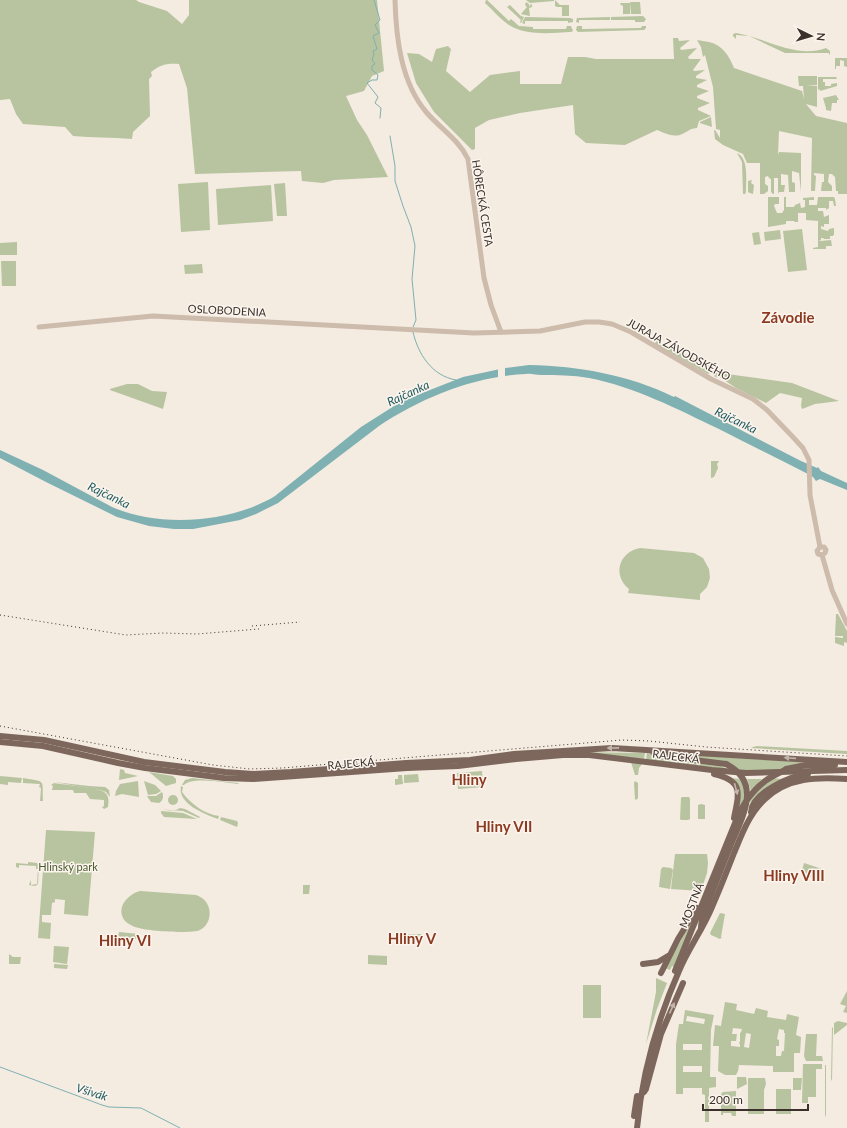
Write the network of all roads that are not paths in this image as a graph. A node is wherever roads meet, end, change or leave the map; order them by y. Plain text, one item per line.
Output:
1 (395, 0) edge
2 (39, 327) dead end
3 (413, 330) joint
4 (502, 332) junction
5 (847, 624) edge
6 (0, 736) edge
7 (0, 742) edge
8 (646, 749) junction
9 (847, 766) edge
10 (706, 769) junction
11 (805, 771) junction
12 (830, 773) junction
13 (847, 773) edge
14 (847, 778) edge
15 (750, 816) junction
16 (731, 830) junction
17 (705, 896) junction
18 (700, 930) junction
19 (669, 955) junction
20 (643, 964) dead end
21 (661, 973) dead end
22 (683, 983) dead end
23 (641, 1097) junction
24 (633, 1128) edge
25 (637, 1128) edge

1 - 4 street, HÔRECKÁ CESTA
2 - 3 street, OSLOBODENIA
3 - 4 street, JURAJA ZÁVODSKÉHO
4 - 5 street, JURAJA ZÁVODSKÉHO
8 -> 6 main road, RAJECKÁ
7 - 10 main road, RAJECKÁ
9 -> 8 main road
8 - 18 main road, bridge
9 - 11 main road
9 - 16 main road, MOSTNÁ, bridge
10 - 11 main road
10 -> 16 main road
11 - 12 main road
12 - 13 main road
12 - 15 main road
14 - 15 main road, MOSTNÁ
15 - 18 main road, MOSTNÁ
16 - 17 main road, MOSTNÁ
17 - 19 main road
17 - 24 main road, MOSTNÁ
18 - 23 main road, MOSTNÁ
19 - 20 main road
19 - 21 main road
23 -> 22 main road
23 - 25 main road, MOSTNÁ

